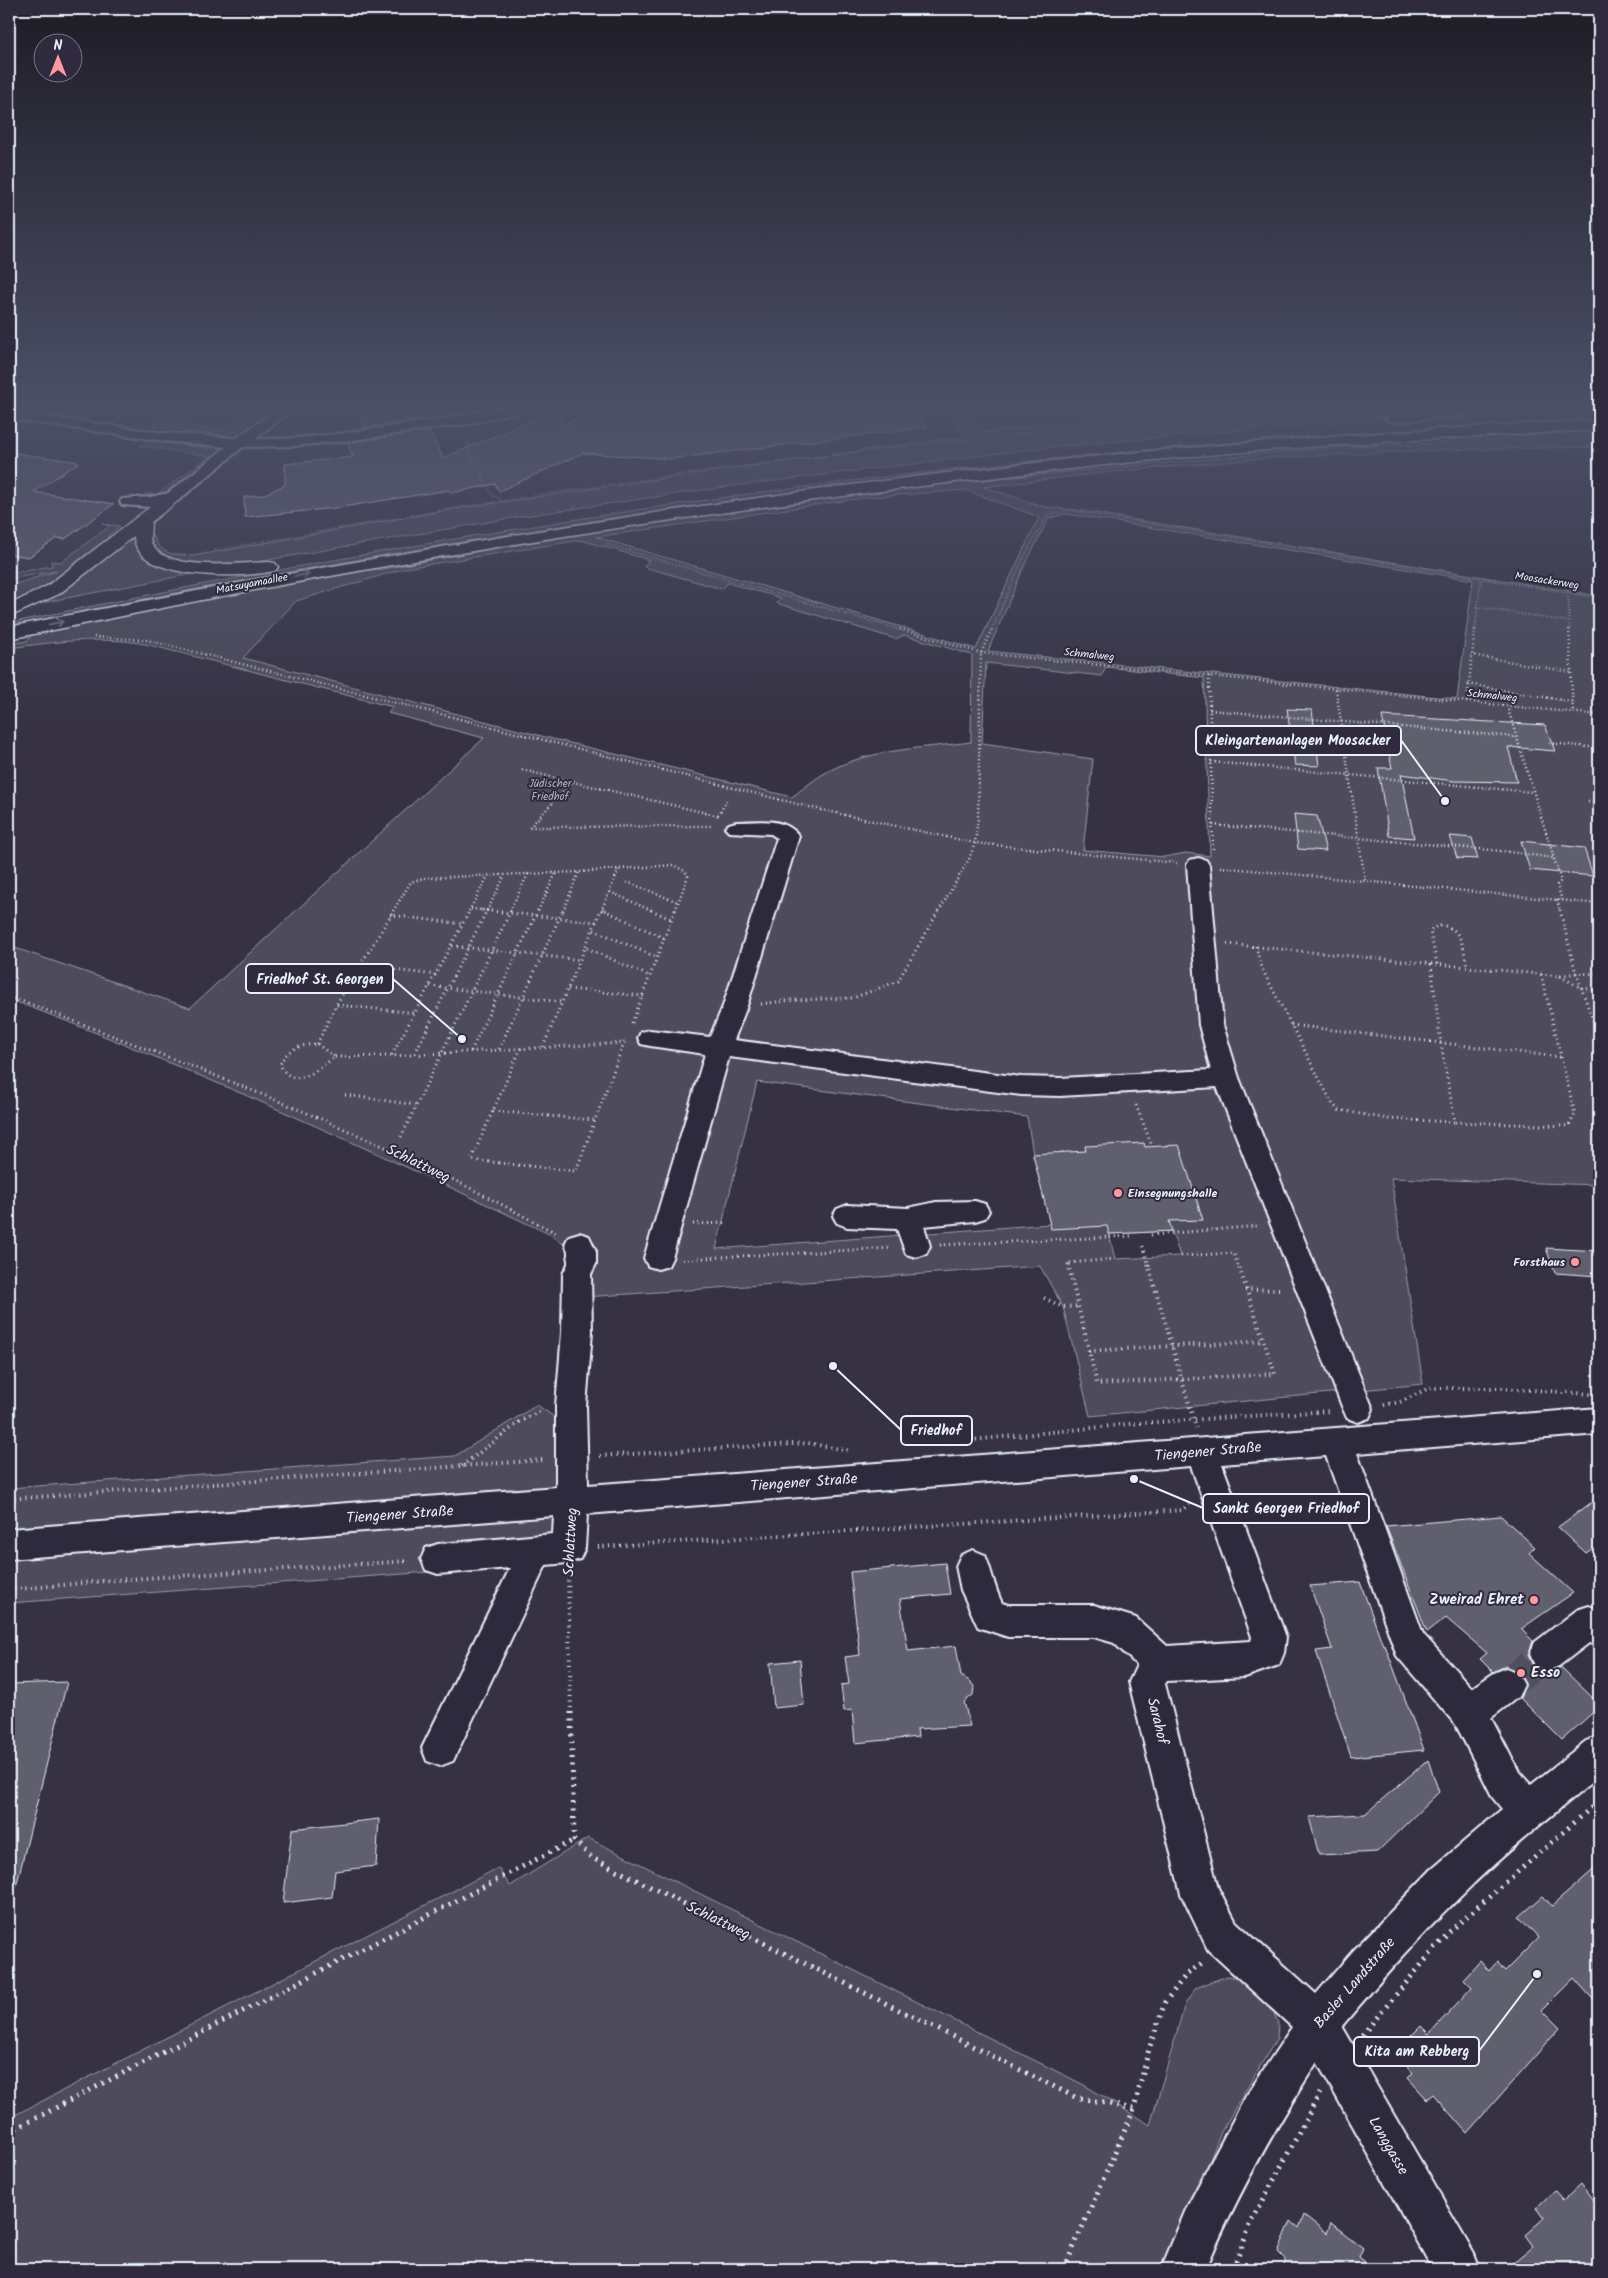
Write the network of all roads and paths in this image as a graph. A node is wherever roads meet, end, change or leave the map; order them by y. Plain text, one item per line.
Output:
1 (152, 514) edge
2 (422, 514) edge
3 (591, 514) edge
4 (671, 514) edge
5 (1048, 514) edge
6 (1092, 514) edge
7 (143, 521) junction
8 (600, 542) dead end
9 (209, 551) dead end
10 (273, 567) junction
11 (1481, 579) junction
12 (1568, 594) junction
13 (1599, 598) edge
14 (1478, 607) junction
15 (9, 612) edge
16 (9, 620) edge
17 (1569, 622) junction
18 (9, 633) edge
19 (88, 637) dead end
20 (981, 652) junction
21 (1471, 655) junction
22 (1571, 672) junction
23 (1209, 676) junction
24 (1468, 684) junction
25 (1336, 689) junction
26 (1467, 702) junction
27 (1573, 702) junction
28 (1507, 706) junction
29 (1210, 710) junction
30 (1574, 713) junction
31 (1599, 715) edge
32 (1340, 722) junction
33 (1514, 737) junction
34 (1549, 743) dead end
35 (1599, 748) edge
36 (1211, 762) junction
37 (522, 770) dead end
38 (1348, 776) junction
39 (574, 780) junction
40 (1532, 792) junction
41 (728, 800) dead end
42 (1588, 802) dead end
43 (1599, 803) edge
44 (730, 823) junction
45 (1213, 825) junction
46 (1358, 838) junction
47 (975, 843) junction
48 (1553, 858) junction
49 (1154, 861) dead end
50 (1206, 866) junction
51 (619, 869) junction
52 (579, 872) junction
53 (556, 873) junction
54 (528, 874) junction
55 (505, 875) junction
56 (488, 876) junction
57 (1365, 881) junction
58 (627, 882) dead end
59 (610, 892) junction
60 (1557, 900) junction
61 (1562, 900) junction
62 (678, 902) junction
63 (1599, 904) edge
64 (471, 909) junction
65 (488, 910) junction
66 (602, 910) junction
67 (510, 912) junction
68 (390, 915) junction
69 (535, 916) junction
70 (560, 918) junction
71 (671, 919) junction
72 (597, 922) junction
73 (463, 924) junction
74 (594, 930) junction
75 (664, 938) junction
76 (1226, 944) dead end
77 (452, 946) junction
78 (1256, 946) junction
79 (467, 947) junction
80 (587, 948) junction
81 (492, 950) junction
82 (516, 953) junction
83 (541, 956) junction
84 (656, 957) junction
85 (581, 960) junction
86 (1431, 964) junction
87 (1436, 964) junction
88 (360, 966) junction
89 (1467, 967) junction
90 (1576, 973) junction
91 (1541, 974) junction
92 (1599, 974) edge
93 (436, 975) junction
94 (649, 976) junction
95 (1560, 976) junction
96 (430, 986) junction
97 (1581, 988) junction
98 (446, 989) junction
99 (568, 989) junction
100 (1599, 990) edge
101 (471, 992) junction
102 (497, 995) junction
103 (9, 996) edge
104 (644, 996) junction
105 (522, 997) junction
106 (562, 1002) junction
107 (336, 1005) junction
108 (735, 1006) junction
109 (416, 1013) junction
110 (1291, 1025) junction
111 (636, 1034) junction
112 (1599, 1037) edge
113 (624, 1043) junction
114 (317, 1044) junction
115 (1441, 1044) junction
116 (543, 1047) junction
117 (719, 1047) junction
118 (521, 1048) junction
119 (499, 1049) junction
120 (471, 1051) junction
121 (442, 1052) junction
122 (414, 1054) junction
123 (392, 1056) junction
124 (335, 1057) junction
125 (1560, 1057) junction
126 (1226, 1078) junction
127 (1128, 1084) junction
128 (345, 1095) dead end
129 (417, 1105) junction
130 (492, 1111) junction
131 (594, 1120) junction
132 (1455, 1122) junction
133 (401, 1137) dead end
134 (1152, 1146) dead end
135 (975, 1211) dead end
136 (847, 1216) dead end
137 (908, 1219) junction
138 (727, 1223) dead end
139 (1284, 1223) junction
140 (669, 1225) junction
141 (1151, 1235) dead end
142 (579, 1244) joint
143 (916, 1246) dead end
144 (1143, 1246) dead end
145 (1181, 1256) dead end
146 (658, 1258) dead end
147 (1115, 1259) dead end
148 (1309, 1288) junction
149 (1245, 1290) junction
150 (1044, 1298) dead end
151 (1078, 1306) junction
152 (1264, 1341) junction
153 (1172, 1346) junction
154 (1089, 1350) junction
155 (1182, 1379) junction
156 (571, 1406) junction
157 (1358, 1409) dead end
158 (1599, 1421) edge
159 (1141, 1423) dead end
160 (1337, 1442) junction
161 (934, 1444) dead end
162 (855, 1452) dead end
163 (1202, 1452) junction
164 (572, 1458) junction
165 (462, 1466) junction
166 (1214, 1484) junction
167 (9, 1499) edge
168 (572, 1502) junction
169 (9, 1544) edge
170 (568, 1548) junction
171 (535, 1552) junction
172 (438, 1559) joint
173 (973, 1566) dead end
174 (9, 1590) edge
175 (1599, 1630) edge
176 (1547, 1654) tunnel mouth
177 (1160, 1663) junction
178 (1506, 1685) tunnel mouth
179 (1470, 1712) junction
180 (440, 1748) dead end
181 (1599, 1754) edge
182 (1599, 1801) edge
183 (1528, 1811) junction
184 (574, 1840) junction
185 (1236, 1949) junction
186 (1318, 2023) junction
187 (1340, 2062) junction
188 (1134, 2109) junction
189 (9, 2132) edge
190 (1064, 2269) edge
191 (1184, 2269) edge
192 (1233, 2269) edge
193 (1458, 2269) edge

1 - 7 highway
2 - 9 path
3 - 10 highway, Matsuyamaallee
18 -> 4 highway, Matsuyamaallee
5 - 20 path, Moosackerweg
6 - 11 path, Moosackerweg
7 - 10 highway
7 - 15 highway
8 - 20 path, Schmalweg
10 - 16 highway, Matsuyamaallee
11 - 12 path, Moosackerweg
11 - 14 path
12 - 13 path, Moosackerweg
12 - 17 path
14 - 17 path
14 - 21 path
17 - 22 path
19 - 47 path
20 - 23 path, Schmalweg
20 - 47 path
21 - 22 path
21 - 24 path
22 - 27 path
23 - 25 path, Schmalweg
23 - 29 path
24 - 26 path
24 - 27 path
25 - 26 path, Schmalweg
25 - 32 path
26 - 28 path, Schmalweg
27 - 30 path
28 - 30 path, Schmalweg
28 - 33 path
29 - 32 path
29 - 36 path
30 - 31 path, Schmalweg
32 - 33 path
32 - 38 path
33 - 40 path
34 - 35 path
36 - 38 path
36 - 45 path
37 - 39 path
38 - 40 path
38 - 46 path
39 - 44 path
39 - 44 path
40 - 48 path
41 - 44 path
42 - 43 path
44 - 108 street
45 - 46 path
45 - 50 path
46 - 48 path
46 - 57 path
47 - 49 path
47 - 108 path
48 - 61 path
50 - 57 path
50 - 126 street
51 - 52 path
51 - 59 path
51 - 62 path
52 - 53 path
52 - 70 path
53 - 54 path
53 - 69 path
54 - 55 path
54 - 67 path
55 - 56 path
55 - 65 path
56 - 64 path
56 - 68 path
57 - 60 path
58 - 62 path
59 - 66 path
59 - 71 path
60 - 61 path
60 - 90 path
61 - 63 path
62 - 71 path
64 - 65 path
64 - 73 path
65 - 67 path
65 - 79 path
66 - 72 path
66 - 75 path
67 - 69 path
67 - 81 path
68 - 73 path
68 - 88 path
69 - 70 path
69 - 82 path
70 - 72 path
70 - 83 path
71 - 75 path
72 - 74 path
73 - 77 path
74 - 80 path
74 - 84 path
75 - 84 path
76 - 78 path
77 - 79 path
77 - 93 path
78 - 86 path
78 - 110 path
79 - 81 path
79 - 98 path
80 - 85 path
80 - 94 path
81 - 82 path
81 - 101 path
82 - 83 path
82 - 102 path
83 - 85 path
83 - 105 path
84 - 94 path
85 - 99 path
86 - 87 path
86 - 115 path
87 - 89 path
87 - 89 path
88 - 93 path
88 - 107 path
89 - 91 path
90 - 92 path
90 - 95 path
90 - 97 path
91 - 95 path
91 - 125 path
93 - 96 path
94 - 104 path
95 - 97 path
96 - 98 path
96 - 109 path
97 - 100 path
97 - 112 path
98 - 101 path
98 - 122 path
99 - 104 path
99 - 106 path
101 - 102 path
101 - 121 path
102 - 105 path
102 - 120 path
103 - 142 path, Schlattweg
104 - 111 path
105 - 106 path
105 - 119 path
106 - 116 path
107 - 109 path
107 - 114 path
108 - 117 street
109 - 123 path
110 - 115 path
110 - 132 path
111 - 113 path
111 - 113 path
111 - 117 street
113 - 116 path
113 - 131 path
114 - 124 path
114 - 124 path
115 - 125 path
115 - 132 path
116 - 118 path
117 - 127 street
117 - 140 street
118 - 119 path
118 - 130 path
119 - 120 path
120 - 121 path
121 - 122 path
121 - 129 path
122 - 123 path
123 - 124 path
125 - 132 path
126 - 127 street
126 - 139 street
127 - 134 path
128 - 129 path
129 - 133 path
130 - 131 path
130 - 131 path
135 - 137 street
136 - 137 street
137 - 143 street
138 - 140 path
139 - 141 path
139 - 148 street
140 - 146 street
142 - 156 street, Schlattweg
144 - 153 path
145 - 149 path
147 - 151 path
148 - 149 path
148 - 157 street
149 - 152 path
150 - 151 path
151 - 154 path
152 - 153 path
152 - 155 path
153 - 154 path
153 - 155 path
154 - 155 path
155 - 163 path
156 - 164 street, Schlattweg
156 - 165 path
158 - 160 street, Tiengener Straße
159 - 161 path
160 - 163 street, Tiengener Straße
160 - 179 street
162 - 164 path
163 - 166 street
163 - 168 street, Tiengener Straße
164 - 165 path
164 - 168 street, Schlattweg
165 - 167 path
166 - 170 path
166 - 177 street
168 - 169 street, Tiengener Straße
168 - 170 street, Schlattweg
170 - 171 street
170 - 184 path, Schlattweg
171 - 172 street
171 - 180 street
172 - 174 path
173 - 177 street
175 - 176 street
177 - 185 street, Sarahof
178 - 179 street
179 - 183 street
181 - 183 street, Basler Landstraße
182 - 187 path
183 - 186 street, Basler Landstraße
184 - 188 path, Schlattweg
184 - 189 path
185 - 186 street, Sarahof
185 - 188 path
186 - 187 street, Langgasse
186 - 191 street, Basler Landstraße
187 - 192 path
187 - 193 street, Langgasse
188 - 190 path

